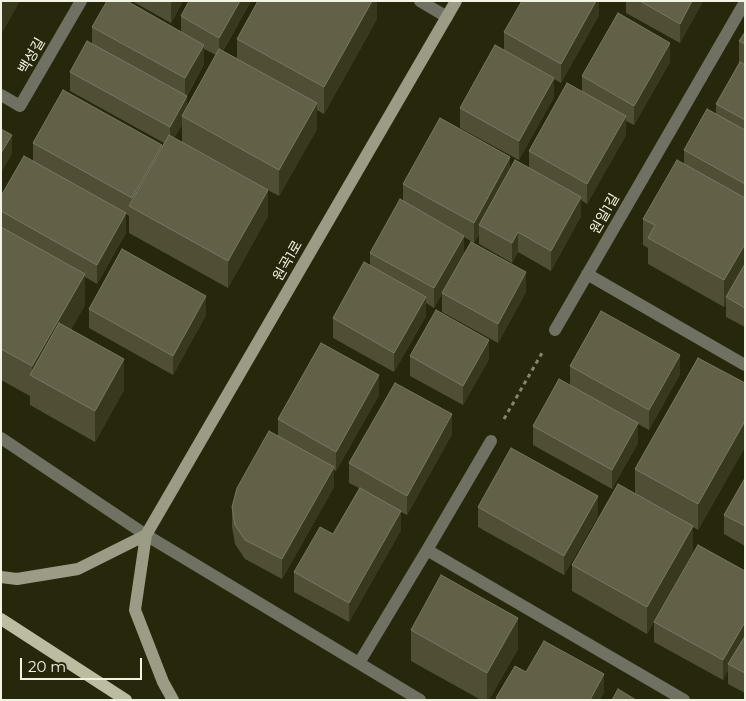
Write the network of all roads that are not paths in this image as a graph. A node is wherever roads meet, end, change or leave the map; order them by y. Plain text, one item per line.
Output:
1 (81, 1) edge
2 (420, 1) edge
3 (456, 1) edge
4 (745, 2) edge
5 (447, 17) junction
6 (1, 95) edge
7 (587, 274) junction
8 (555, 330) road end
9 (745, 365) edge
10 (1, 438) edge
11 (491, 441) road end
12 (146, 535) junction
13 (427, 550) junction
14 (1, 577) edge
15 (1, 619) edge
16 (359, 663) junction
17 (126, 700) edge
18 (172, 700) edge
19 (420, 700) edge
20 (684, 700) edge

1 - 6 street, 백성길
2 - 5 street
3 - 5 street, 원곡1로
4 - 7 street, 원일1길
5 - 12 street, 원곡1로
7 - 8 street, 원일1길
7 - 9 street
10 - 12 street
11 - 13 street
12 - 14 street
12 - 16 street
12 - 18 street
13 - 16 street
13 - 20 street
15 - 17 main road
16 - 19 street

